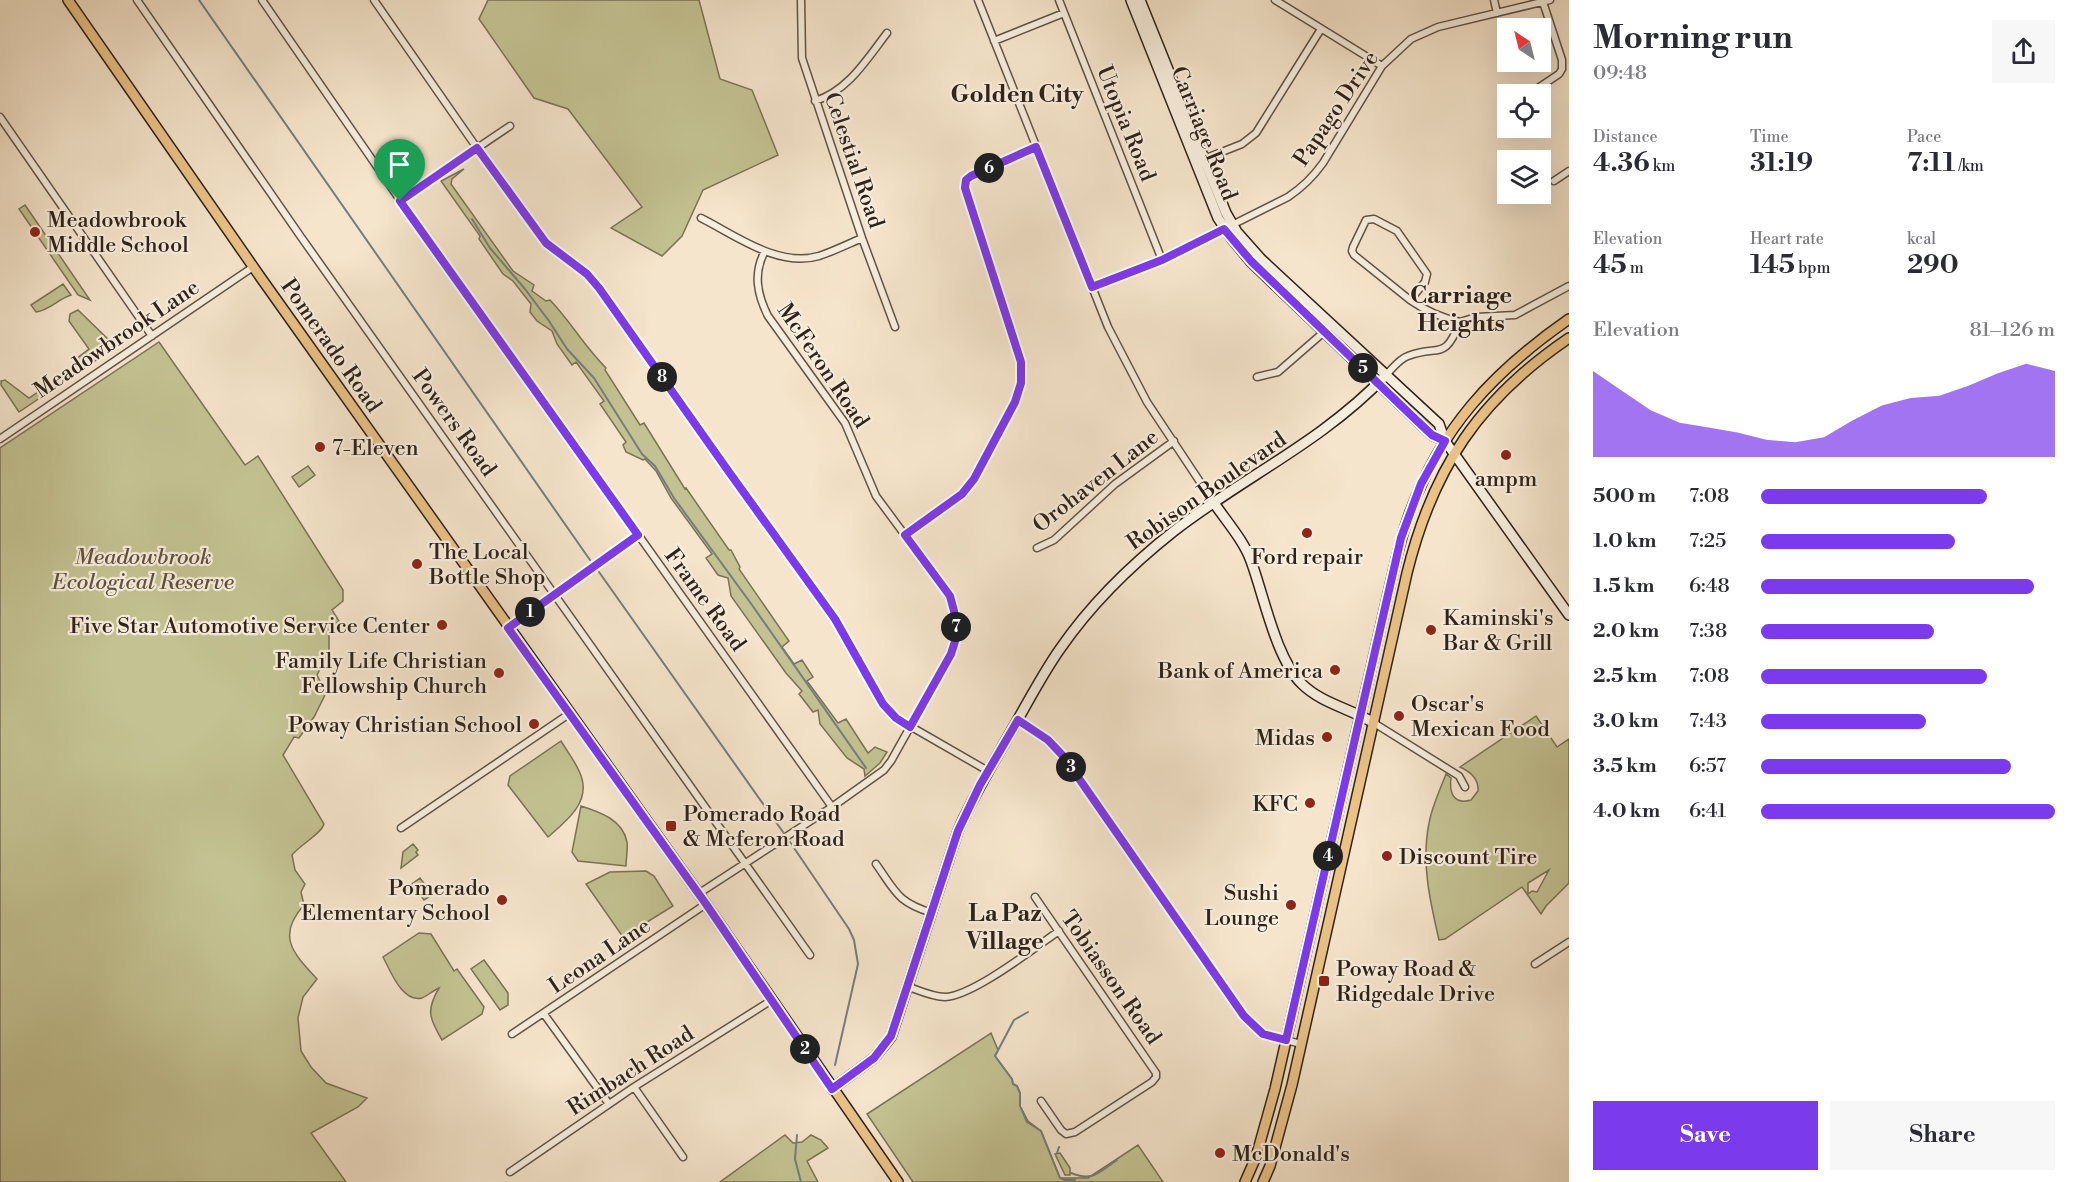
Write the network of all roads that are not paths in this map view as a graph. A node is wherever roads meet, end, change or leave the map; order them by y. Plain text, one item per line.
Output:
1 (68, 0) edge
2 (137, 0) edge
3 (262, 0) edge
4 (374, 0) edge
5 (801, 0) edge
6 (978, 0) edge
7 (1059, 0) edge
8 (1131, 0) edge
9 (1275, 0) edge
10 (1494, 0) edge
11 (1547, 1) edge
12 (1140, 7) edge
13 (1064, 13) junction
14 (1497, 13) junction
15 (1321, 29) junction
16 (887, 33) dead end
17 (994, 41) junction
18 (1382, 66) junction
19 (1544, 84) edge
20 (815, 101) junction
21 (0, 117) edge
22 (510, 126) dead end
23 (1036, 147) junction
24 (477, 148) junction
25 (1200, 161) junction
26 (1569, 171) edge
27 (1554, 181) dead end
28 (400, 201) junction
29 (701, 218) dead end
30 (1228, 227) junction
31 (862, 238) junction
32 (765, 251) junction
33 (1162, 260) junction
34 (253, 267) junction
35 (1569, 286) edge
36 (1092, 287) junction
37 (1410, 300) junction
38 (1569, 320) edge
39 (1460, 322) junction
40 (895, 327) dead end
41 (1329, 328) junction
42 (152, 336) junction
43 (1569, 338) edge
44 (1386, 375) junction
45 (1257, 377) dead end
46 (1378, 383) junction
47 (0, 439) edge
48 (1174, 441) junction
49 (1445, 441) junction
50 (1454, 453) junction
51 (1214, 503) junction
52 (638, 535) junction
53 (905, 535) junction
54 (1037, 548) dead end
55 (556, 594) junction
56 (1569, 615) edge
57 (508, 628) junction
58 (569, 714) junction
59 (1360, 715) junction
60 (1018, 720) junction
61 (1374, 723) junction
62 (910, 727) junction
63 (988, 771) junction
64 (1465, 787) dead end
65 (832, 807) junction
66 (401, 828) dead end
67 (747, 863) junction
68 (876, 864) dead end
69 (698, 894) junction
70 (1035, 897) dead end
71 (706, 904) junction
72 (932, 914) junction
73 (1059, 931) junction
74 (1569, 942) edge
75 (810, 955) dead end
76 (1535, 964) dead end
77 (909, 987) junction
78 (772, 1000) junction
79 (544, 1014) junction
80 (512, 1034) dead end
81 (1286, 1040) junction
82 (1302, 1044) junction
83 (634, 1088) junction
84 (832, 1089) junction
85 (1041, 1101) dead end
86 (609, 1104) junction
87 (683, 1157) dead end
88 (1256, 1157) junction
89 (1272, 1162) junction
90 (510, 1172) dead end
91 (898, 1182) edge
92 (1245, 1182) edge
93 (1263, 1182) edge

1 - 34 main road, Pomerado Road
2 - 55 street, Powers Road
3 - 28 street, Frame Road
4 - 24 street
5 - 20 street, Celestial Road
6 - 17 street
7 - 13 street, Utopia Road
8 - 12 street, Carriage Road
9 - 15 street
10 - 14 street
11 - 14 street, Papago Drive
11 - 19 street
12 - 25 street, Carriage Road
13 - 17 street
13 - 33 street, Utopia Road
14 - 18 street, Papago Drive
15 - 18 street
15 - 25 street
16 - 20 street
17 - 23 street
18 - 30 street, Papago Drive
20 - 31 street, Celestial Road
21 - 42 street
22 - 24 street
23 - 36 street
23 - 53 street
24 - 28 street
24 - 62 street
25 - 30 street, Carriage Road
26 - 27 street
28 - 52 street, Frame Road
29 - 32 street
30 - 33 street, Papago Drive
30 - 41 street, Carriage Road
31 - 32 street
31 - 40 street, Celestial Road
32 - 53 street, McFeron Road
33 - 36 street, Papago Drive
34 - 42 street, Meadowbrook Lane
34 - 57 main road, Pomerado Road
35 - 39 street
36 - 48 street
37 - 37 street
37 - 39 street
38 - 49 main road
39 - 44 street
41 - 44 street, Carriage Road
41 - 45 street
41 - 46 street, Carriage Road
42 - 47 street, Meadowbrook Lane
43 - 50 main road
44 - 46 street, Robison Boulevard
44 - 49 street, Carriage Road
46 - 49 street, Carriage Road
46 - 51 street, Robison Boulevard
48 - 51 street
48 - 54 street, Orohaven Lane
49 - 50 street, Carriage Road
49 - 59 main road
50 - 56 street, Carriage Road
50 - 61 main road
51 - 59 street
51 - 60 street, Robison Boulevard
52 - 55 street
52 - 65 street, Frame Road
53 - 62 street, McFeron Road
55 - 57 street
55 - 67 street, Powers Road
57 - 58 main road, Pomerado Road
58 - 66 street
58 - 69 main road, Pomerado Road
59 - 61 street
59 - 81 main road
60 - 63 street, Robison Boulevard
60 - 81 street
61 - 64 street
61 - 82 main road
62 - 63 street
62 - 65 street, McFeron Road
63 - 72 street, Robison Boulevard
65 - 67 street, McFeron Road
67 - 69 street, McFeron Road
67 - 75 street, Powers Road
68 - 72 street
69 - 71 main road, Pomerado Road
70 - 73 street, Tobiasson Road
71 - 78 main road, Pomerado Road
71 - 79 street, Leona Lane
72 - 77 street, Robison Boulevard
73 - 77 street
73 - 85 street, Tobiasson Road
74 - 76 street
77 - 84 street, Robison Boulevard
78 - 83 street, Rimbach Road
78 - 84 main road, Pomerado Road
79 - 80 street, Leona Lane
79 - 86 street
81 - 82 street
81 - 88 main road
82 - 89 main road
83 - 86 street, Rimbach Road
83 - 87 street
84 - 91 main road, Pomerado Road
86 - 90 street, Rimbach Road
88 - 89 main road
88 - 92 main road
89 - 93 main road

